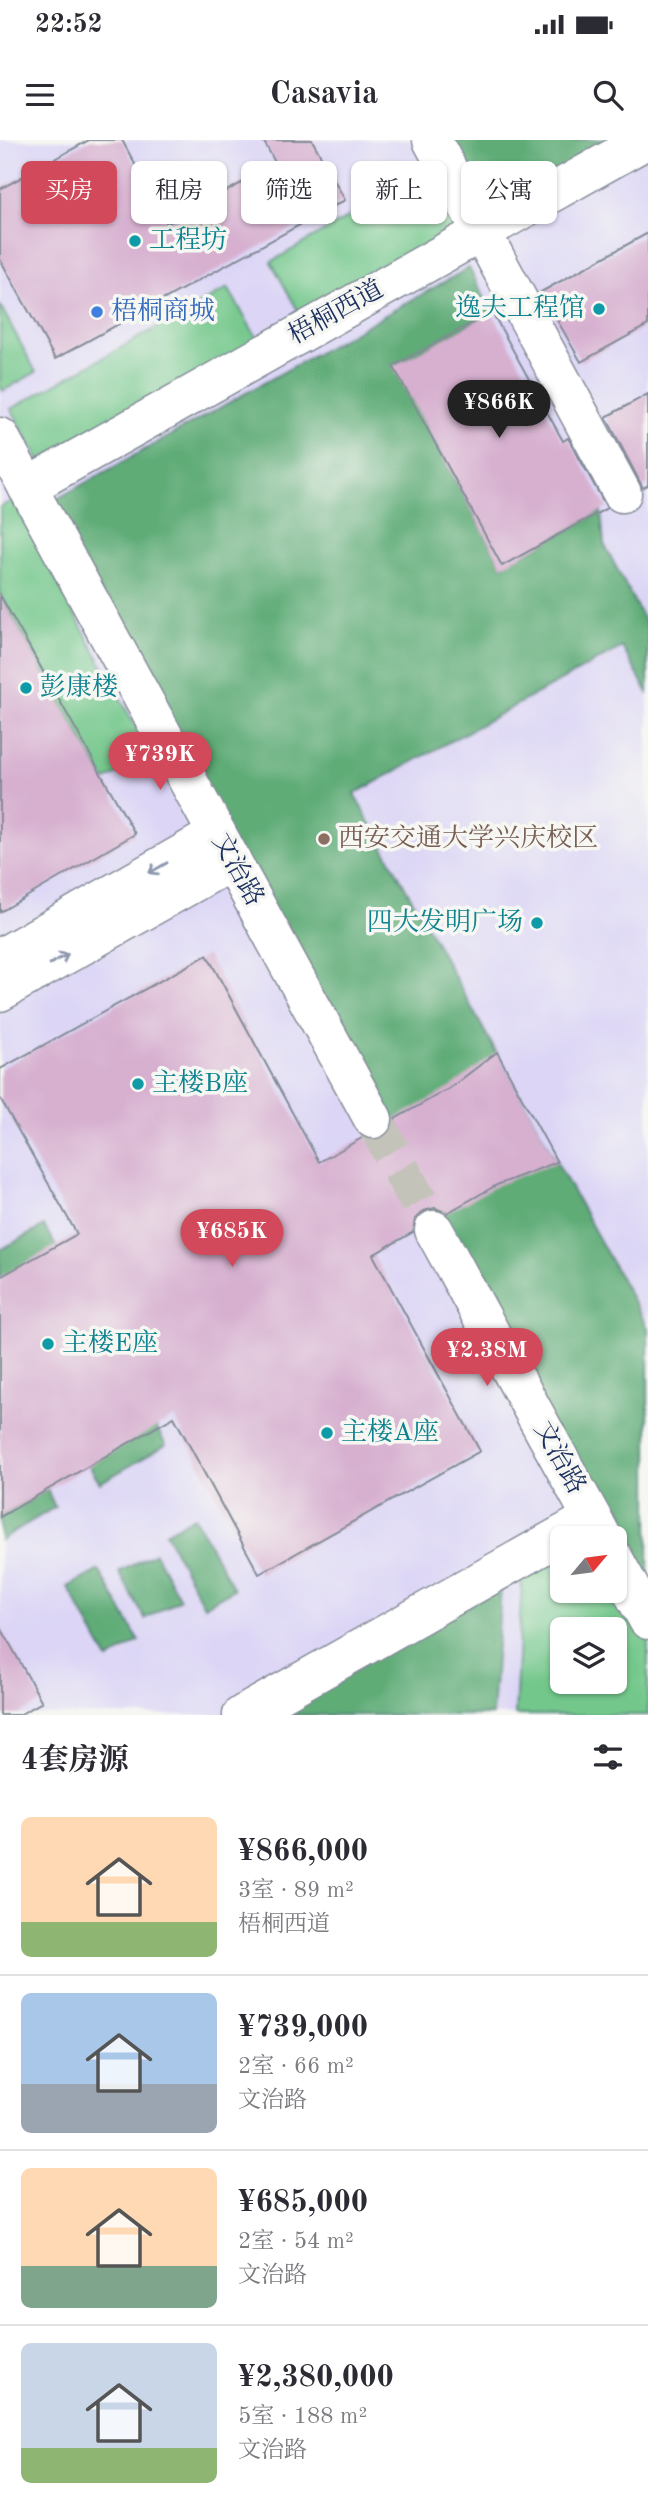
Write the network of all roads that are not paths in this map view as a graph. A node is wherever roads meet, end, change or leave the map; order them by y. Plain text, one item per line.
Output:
1 (432, 140) edge
2 (646, 140) edge
3 (482, 231) junction
4 (2, 447) edge
5 (27, 487) junction
6 (622, 493) dead end
7 (225, 848) junction
8 (0, 958) edge
9 (0, 992) edge
10 (373, 1119) tunnel mouth
11 (434, 1230) tunnel mouth
12 (594, 1526) edge
13 (550, 1562) edge
14 (550, 1562) edge
15 (627, 1584) edge
16 (648, 1620) edge
17 (242, 1715) edge
18 (284, 1715) edge

1 - 3 street
2 - 3 street, 梧桐西道
3 - 5 street, 梧桐西道
3 - 6 street
4 - 5 street, 文治路
5 - 7 street, 文治路
7 -> 8 street
9 -> 7 street
7 - 10 street, 文治路
11 - 12 street, 文治路
13 - 17 street
14 - 18 street
15 - 16 street, 文治路

